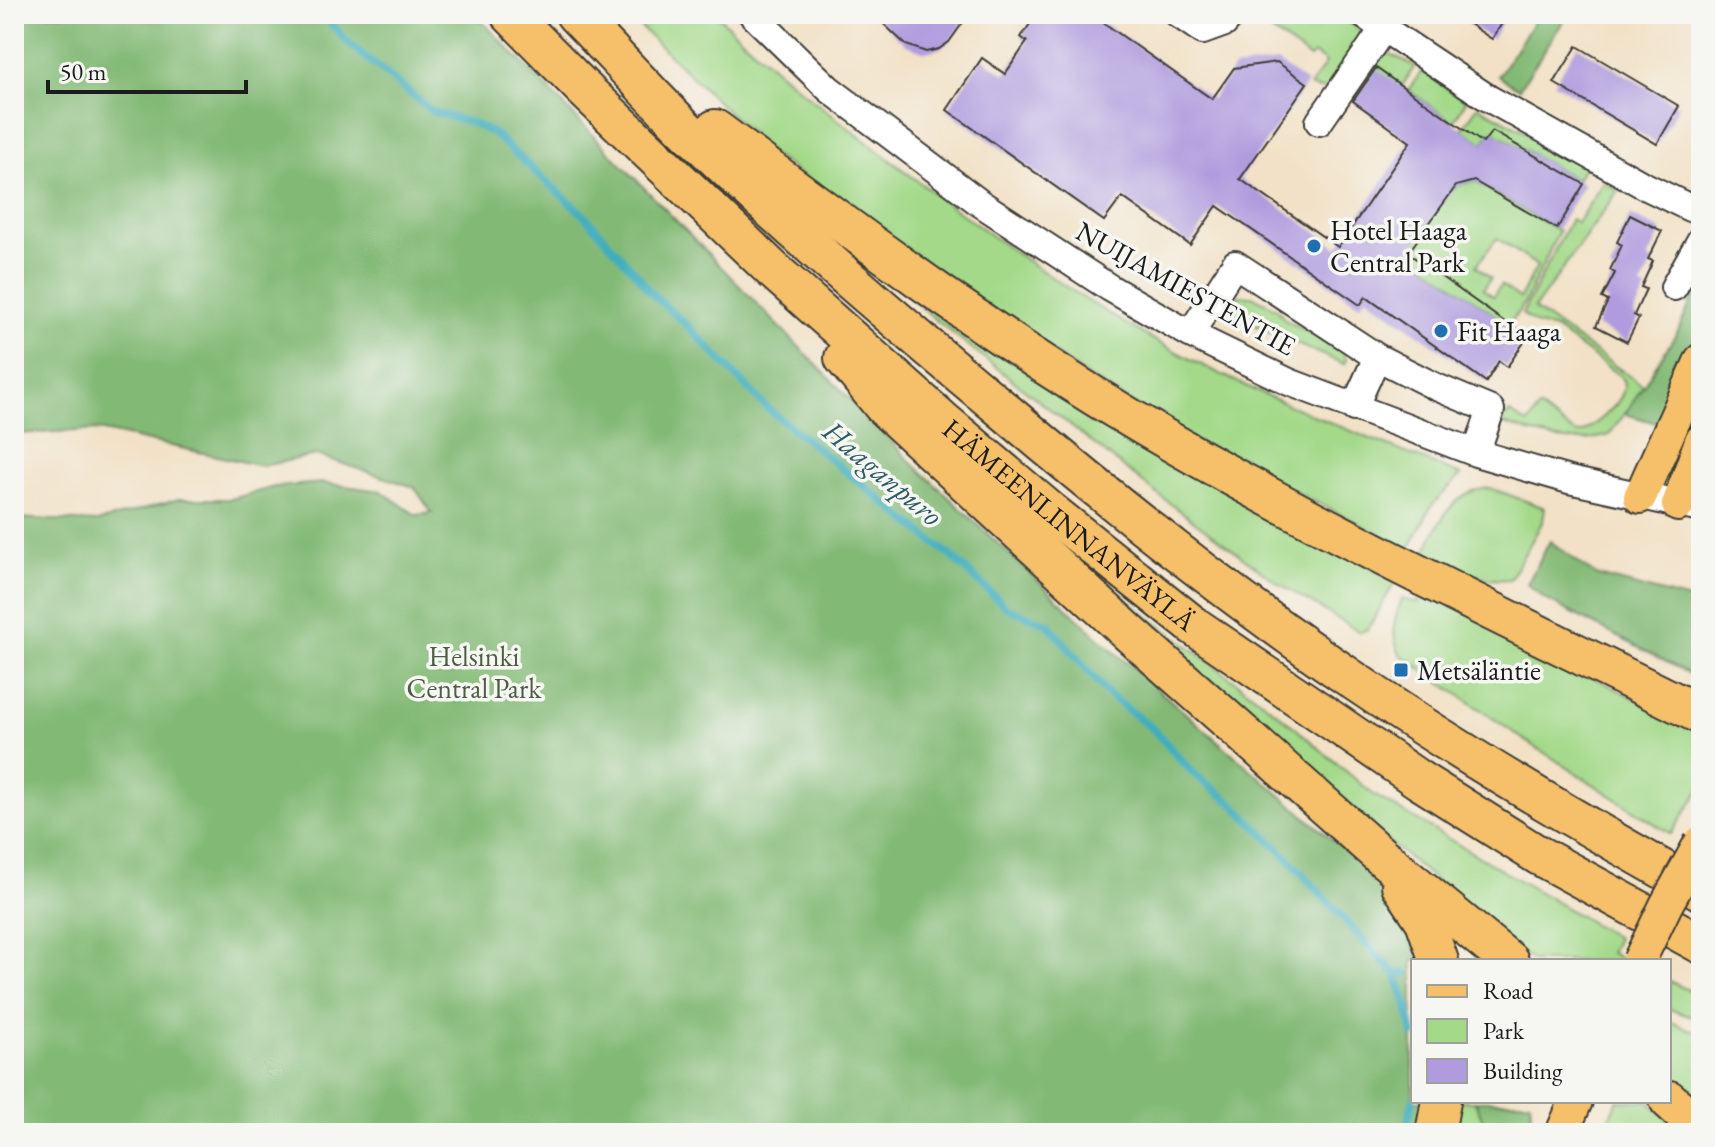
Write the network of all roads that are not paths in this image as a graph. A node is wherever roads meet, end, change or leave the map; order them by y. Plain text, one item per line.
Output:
1 (510, 14) edge
2 (575, 14) edge
3 (752, 14) edge
4 (1178, 14) edge
5 (1232, 14) edge
6 (1373, 21) edge
7 (612, 53) junction
8 (1319, 122) dead end
9 (1701, 210) edge
10 (1701, 239) edge
11 (772, 269) junction
12 (1674, 287) dead end
13 (1190, 334) junction
14 (1377, 357) junction
15 (1701, 360) edge
16 (1354, 408) junction
17 (1701, 441) edge
18 (1476, 453) junction
19 (1640, 497) junction
20 (1689, 507) edge
21 (1701, 715) edge
22 (1701, 842) edge
23 (1381, 856) junction
24 (1701, 891) edge
25 (1701, 944) edge
26 (1438, 959) edge
27 (1507, 959) edge
28 (1640, 959) edge
29 (1671, 1102) edge
30 (1441, 1103) edge
31 (1575, 1103) edge
32 (1701, 1129) edge
33 (1435, 1133) edge
34 (1562, 1133) edge

1 - 11 highway, HÄMEENLINNANVÄYLÄ
2 - 7 highway, HÄMEENLINNANVÄYLÄ
3 - 13 street, NUIJAMIESTENTIE
4 - 5 street
6 - 8 street
6 - 9 street
7 - 21 highway
7 - 24 highway, HÄMEENLINNANVÄYLÄ
10 - 12 street
11 - 23 highway
11 - 25 highway, HÄMEENLINNANVÄYLÄ
13 - 14 street
13 - 16 street, NUIJAMIESTENTIE
14 - 16 street
14 - 18 street
15 - 19 main road
16 - 18 street, NUIJAMIESTENTIE
17 - 20 main road
18 - 19 street, NUIJAMIESTENTIE
19 - 20 street, NUIJAMIESTENTIE
22 - 28 main road, bridge
23 - 26 highway
23 - 27 highway
29 - 32 highway
30 - 33 highway
31 - 34 main road

